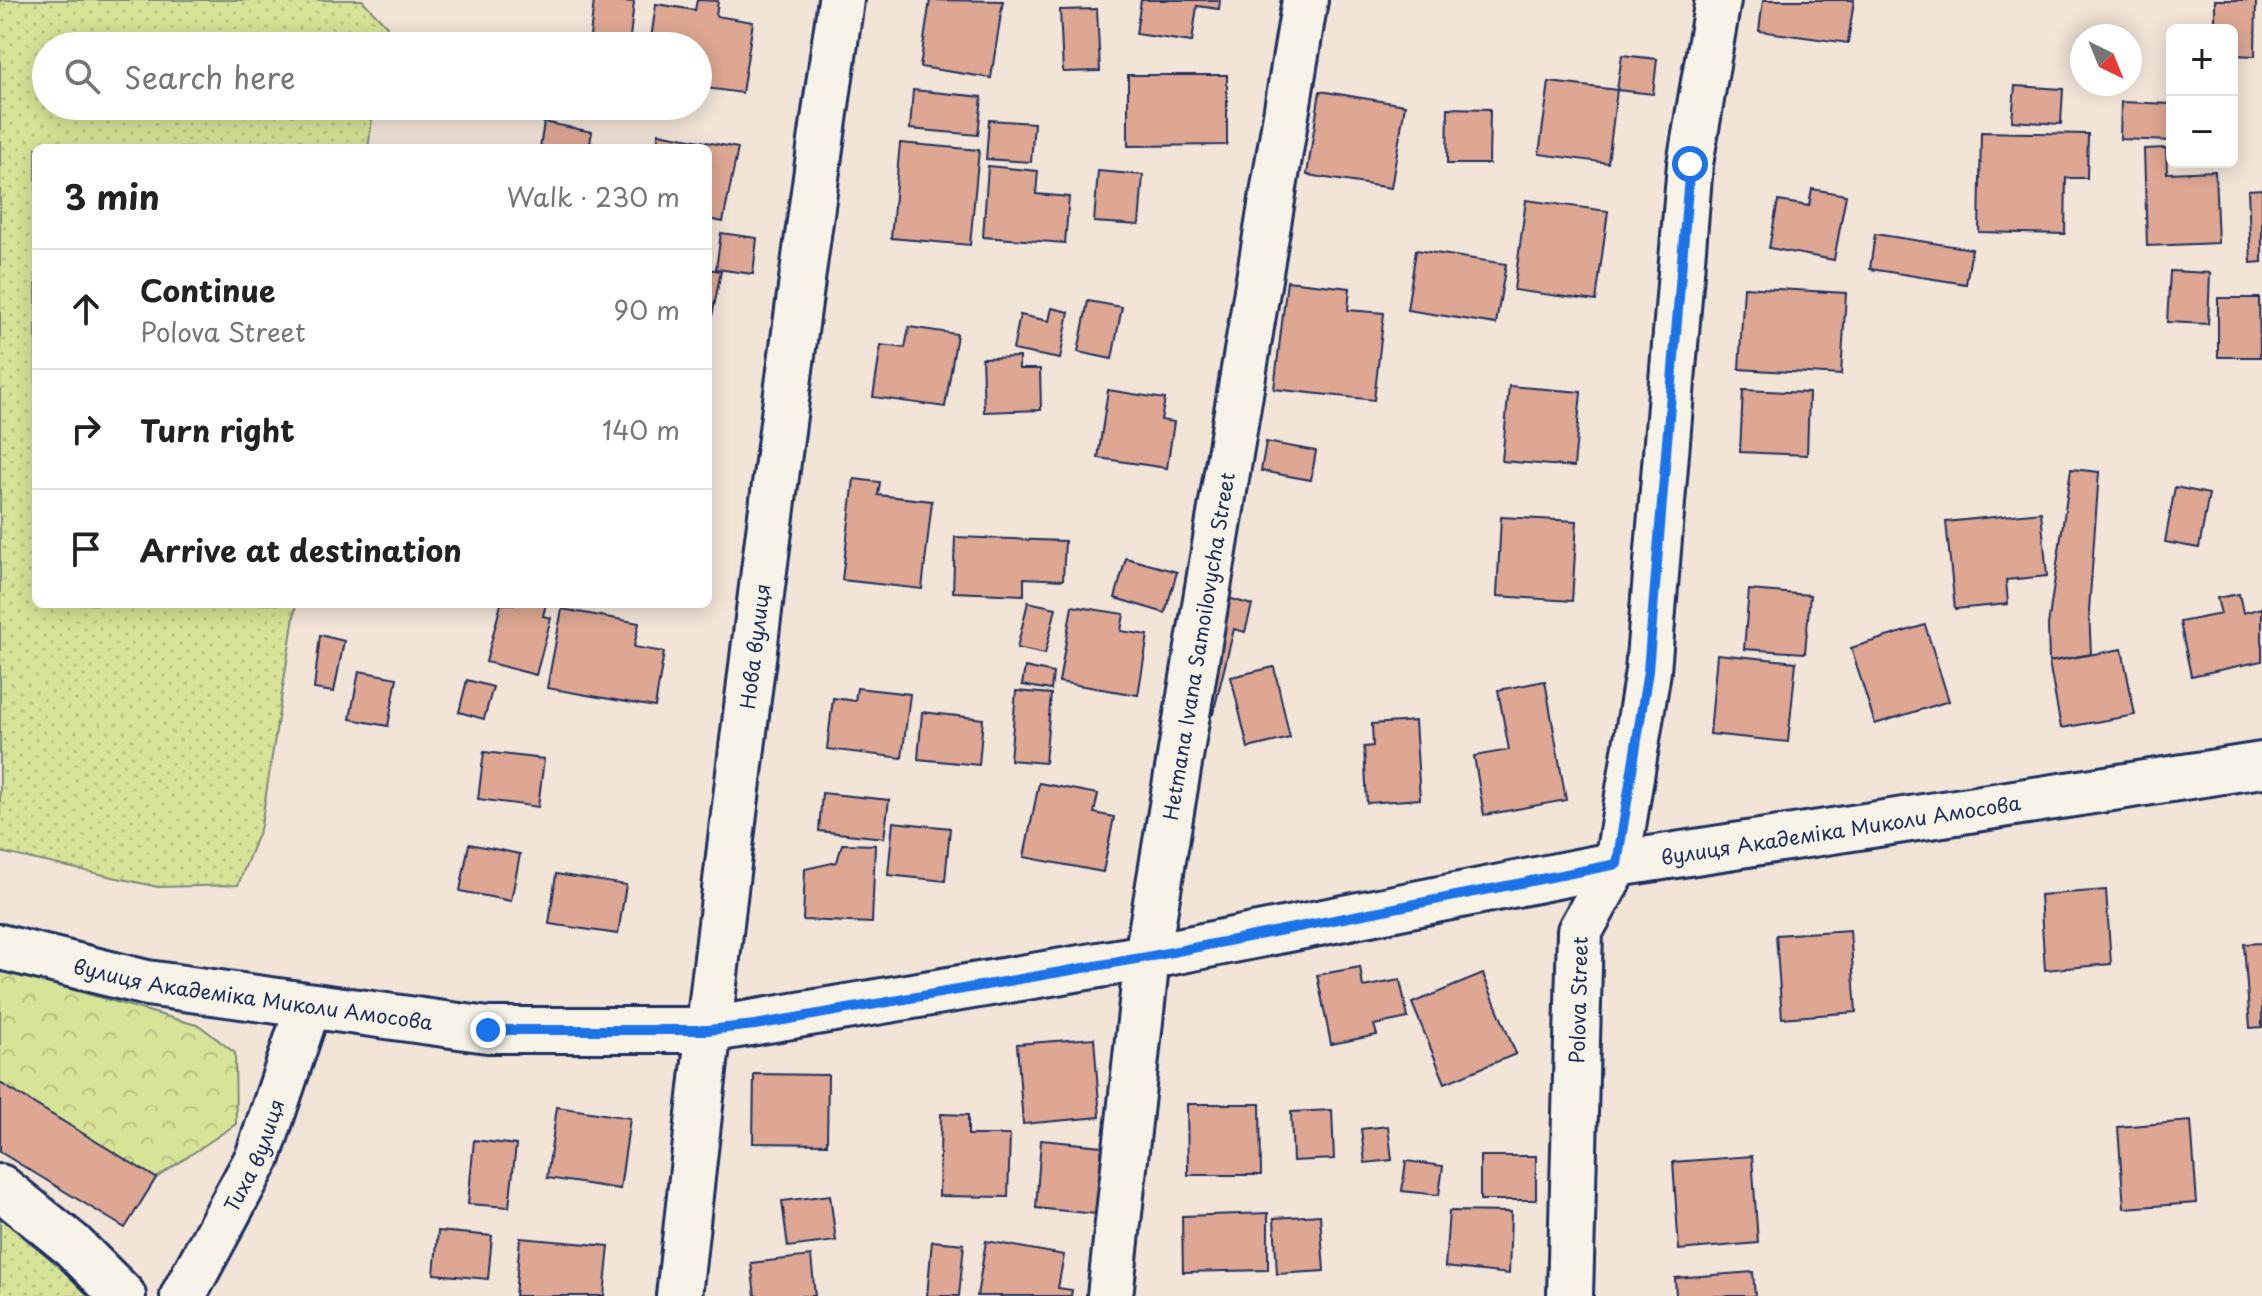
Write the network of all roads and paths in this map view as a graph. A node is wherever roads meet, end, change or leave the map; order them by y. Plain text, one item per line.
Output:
1 (841, 0) edge
2 (1305, 0) edge
3 (1718, 0) edge
4 (2262, 765) edge
5 (1617, 864) junction
6 (0, 947) edge
7 (1147, 957) junction
8 (308, 1007) junction
9 (708, 1030) junction
10 (0, 1187) edge
11 (123, 1296) edge
12 (183, 1296) edge
13 (679, 1296) edge
14 (1110, 1296) edge
15 (1570, 1296) edge

1 - 9 street, Нова вулиця
2 - 7 street, Hetmana Ivana Samoilovycha Street
3 - 5 street, Polova Street
4 - 5 street, вулиця Академіка Миколи Амосова
5 - 7 street, вулиця Академіка Миколи Амосова
5 - 15 street, Polova Street
6 - 8 street, вулиця Академіка Миколи Амосова
7 - 9 street, вулиця Академіка Миколи Амосова
7 - 14 street, Hetmana Ivana Samoilovycha Street
8 - 9 street, вулиця Академіка Миколи Амосова
8 - 12 street, Тиха вулиця
9 - 13 street, Нова вулиця
10 - 11 street

